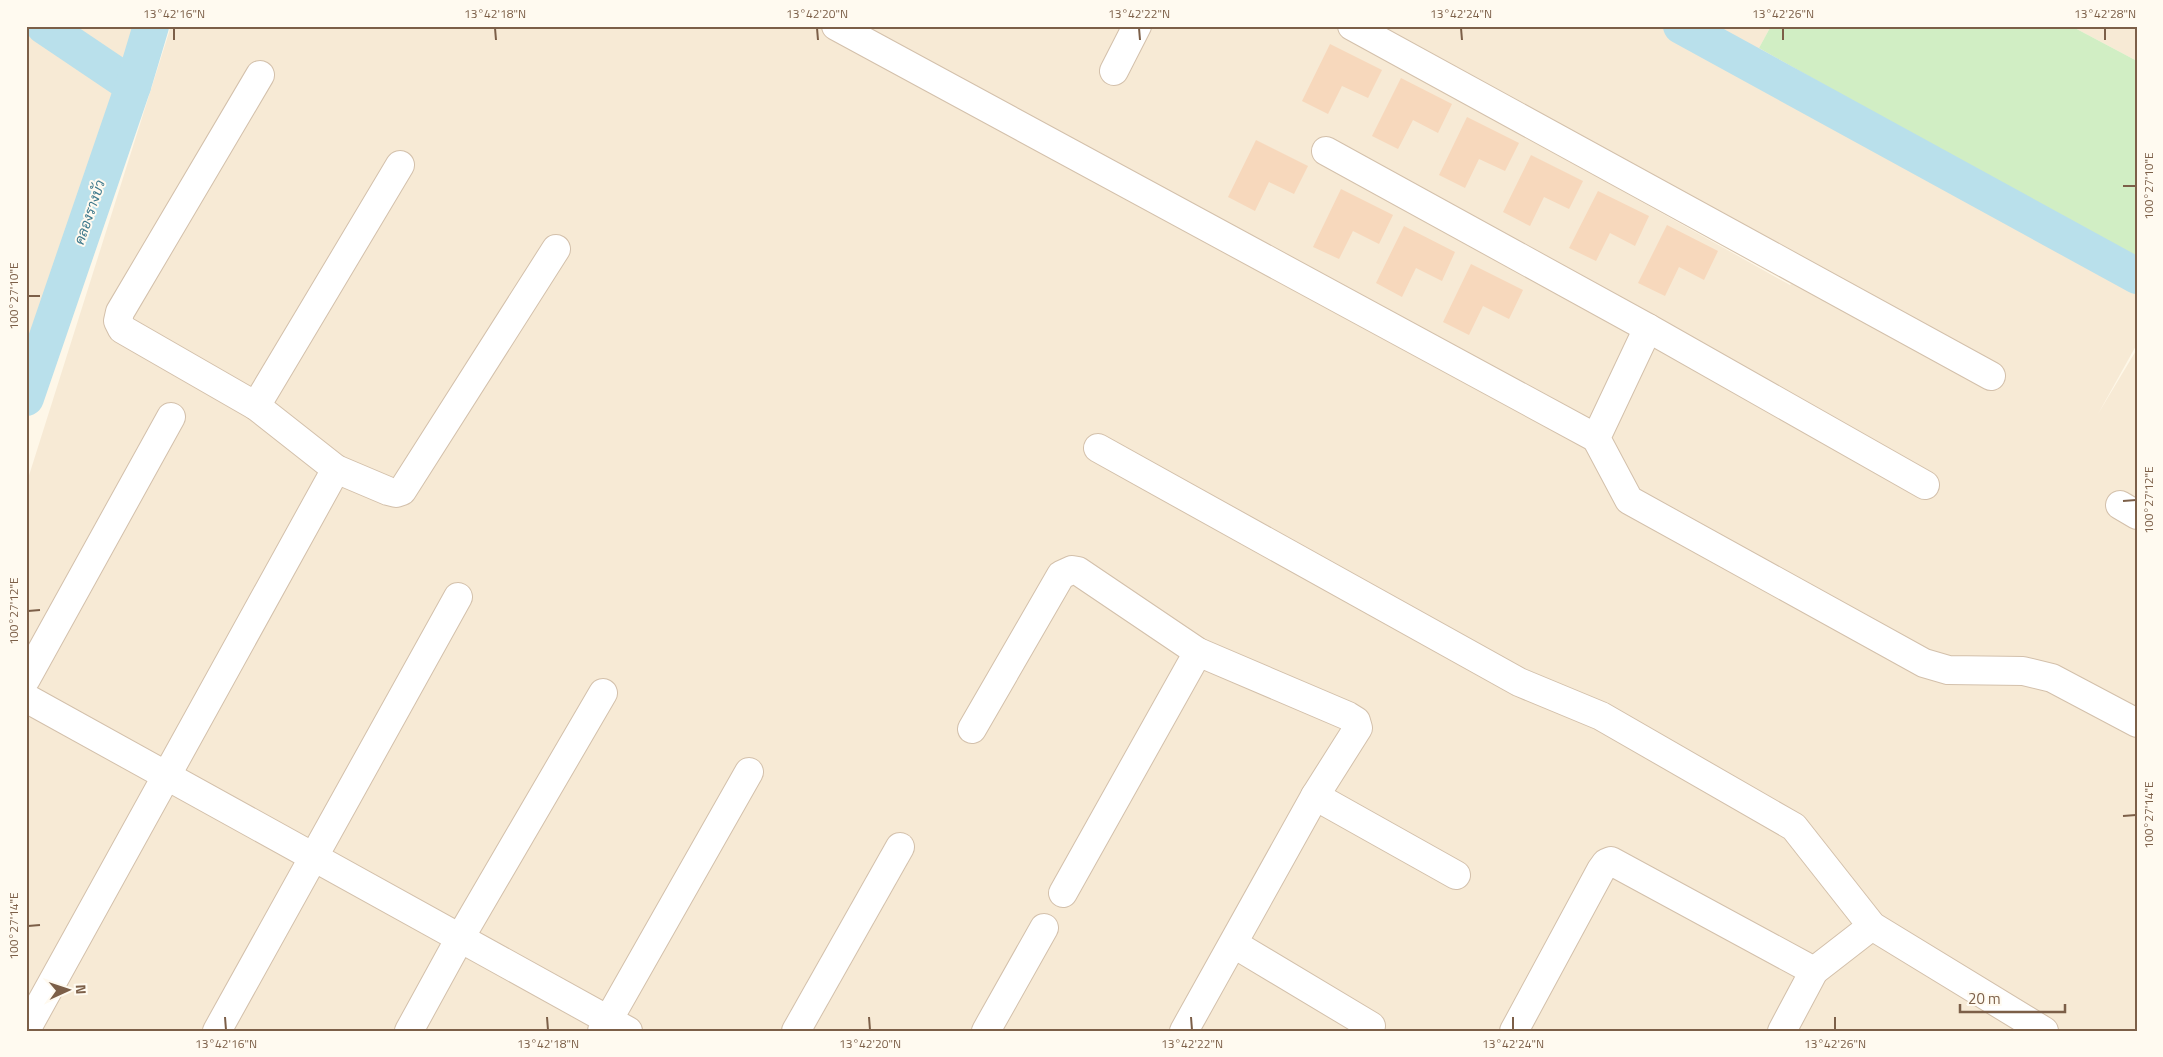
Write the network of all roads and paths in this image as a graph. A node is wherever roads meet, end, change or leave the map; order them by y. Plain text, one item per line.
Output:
1 (837, 26) edge
2 (1137, 26) edge
3 (1365, 29) edge
4 (1114, 71) dead end
5 (260, 75) dead end
6 (1326, 151) dead end
7 (400, 165) dead end
8 (556, 249) dead end
9 (1648, 328) junction
10 (1991, 376) dead end
11 (256, 406) junction
12 (171, 417) dead end
13 (1596, 438) junction
14 (1098, 448) dead end
15 (336, 469) junction
16 (1925, 485) dead end
17 (458, 597) dead end
18 (1198, 652) junction
19 (26, 679) edge
20 (603, 693) dead end
21 (26, 698) edge
22 (2137, 723) edge
23 (972, 729) dead end
24 (749, 772) dead end
25 (165, 775) junction
26 (1315, 796) junction
27 (900, 847) dead end
28 (312, 856) junction
29 (1456, 874) dead end
30 (1063, 894) dead end
31 (1872, 926) junction
32 (1044, 928) dead end
33 (460, 938) junction
34 (1234, 944) junction
35 (1814, 971) junction
36 (2016, 1024) edge
37 (1372, 1026) dead end
38 (613, 1027) edge
39 (26, 1030) edge
40 (217, 1031) edge
41 (409, 1031) edge
42 (796, 1031) edge
43 (986, 1031) edge
44 (1184, 1031) edge
45 (1514, 1031) edge
46 (1782, 1031) edge
47 (2044, 1031) edge

1 - 13 street
2 - 4 street
3 - 10 street
5 - 11 street
6 - 9 street
7 - 11 street
8 - 15 street
9 - 13 street
9 - 16 street
11 - 15 street
12 - 19 street
13 - 22 street
14 - 31 street
15 - 25 street
17 - 28 street
18 - 23 street
18 - 26 street
18 - 30 street
20 - 33 street
21 - 25 street
24 - 38 street
25 - 28 street
25 - 39 street
26 - 29 street
26 - 34 street
27 - 42 street
28 - 33 street
28 - 40 street
31 - 35 street
31 - 36 street
32 - 43 street
33 - 38 street
33 - 41 street
34 - 37 street
34 - 44 street
35 - 45 street
35 - 46 street
36 - 47 street

